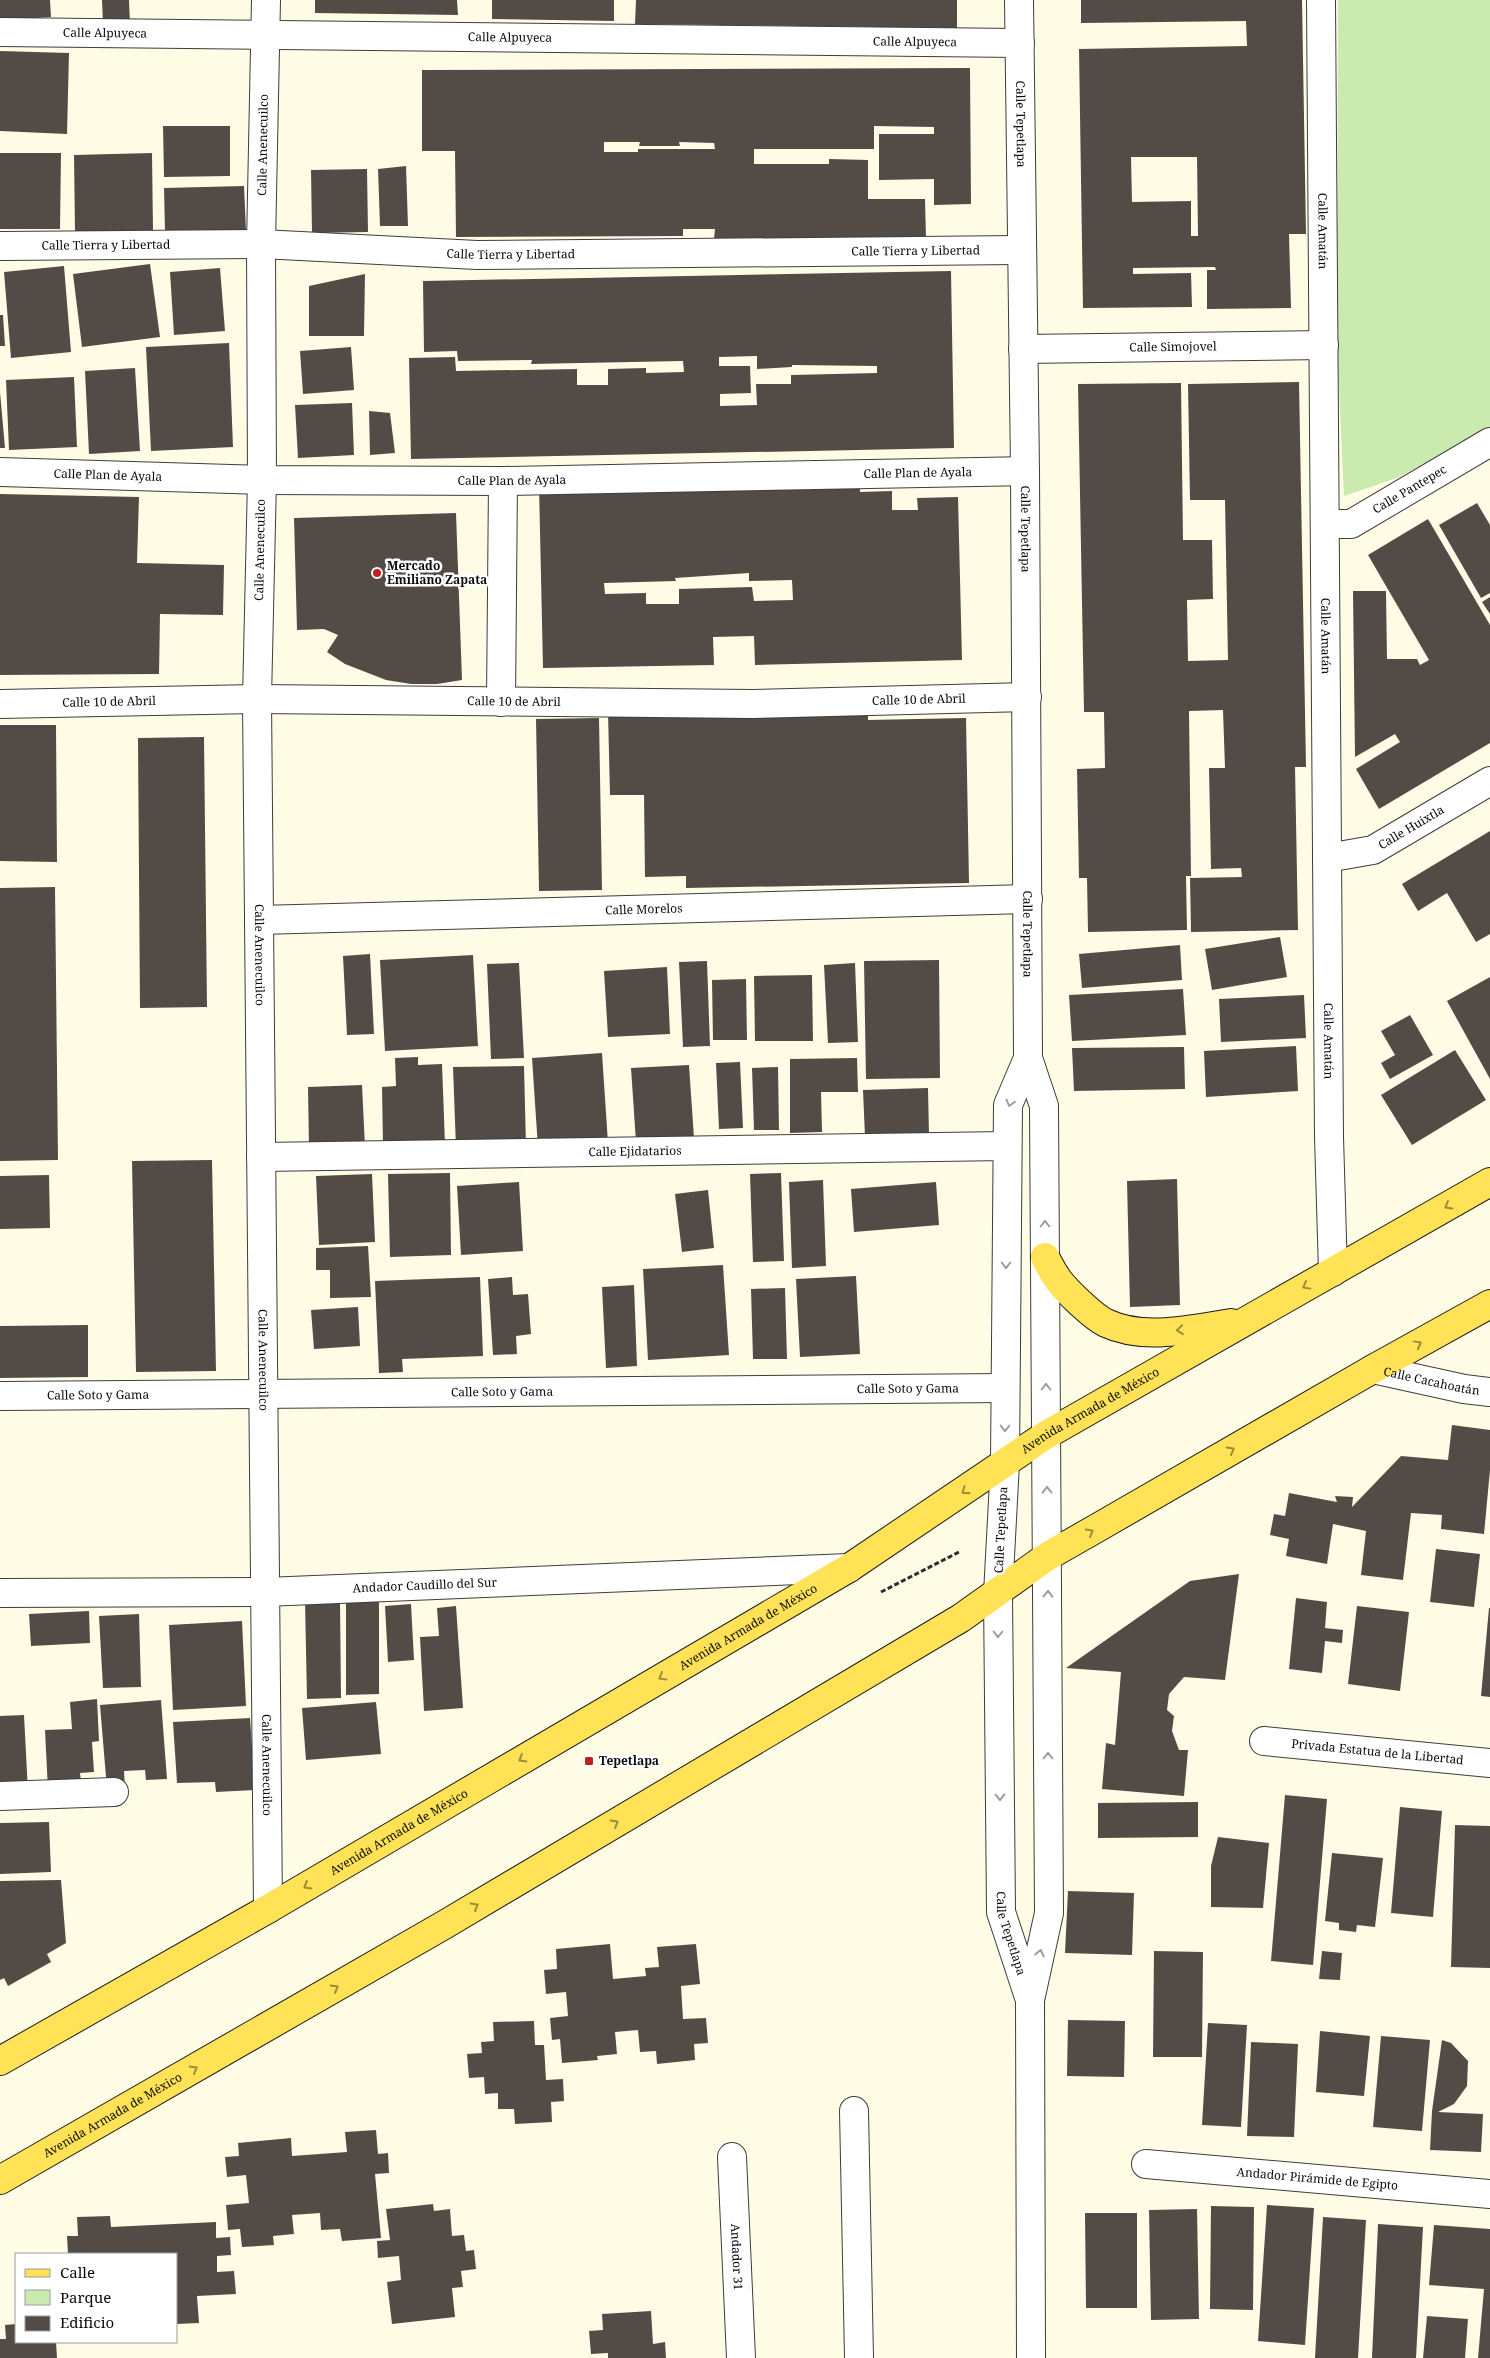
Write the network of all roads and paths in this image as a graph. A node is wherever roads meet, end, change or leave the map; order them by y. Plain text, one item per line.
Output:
1 (266, 0) edge
2 (1020, 0) edge
3 (1321, 0) edge
4 (0, 32) edge
5 (266, 35) junction
6 (1020, 43) junction
7 (262, 244) junction
8 (0, 246) edge
9 (1021, 250) junction
10 (1324, 345) junction
11 (1023, 349) junction
12 (1490, 442) edge
13 (1025, 471) junction
14 (0, 472) edge
15 (262, 480) junction
16 (503, 481) junction
17 (1325, 524) junction
18 (1027, 697) junction
19 (256, 699) junction
20 (501, 702) junction
21 (0, 704) edge
22 (1490, 781) edge
23 (1327, 858) junction
24 (1028, 899) junction
25 (259, 920) junction
26 (1028, 1058) junction
27 (1007, 1146) junction
28 (261, 1157) junction
29 (1490, 1182) edge
30 (1045, 1257) junction
31 (1333, 1272) junction
32 (1490, 1304) edge
33 (1245, 1321) junction
34 (1373, 1368) junction
35 (1005, 1388) junction
36 (1490, 1392) edge
37 (264, 1393) junction
38 (0, 1396) edge
39 (1046, 1436) junction
40 (1005, 1463) junction
41 (1048, 1556) junction
42 (848, 1568) junction
43 (265, 1592) junction
44 (0, 1593) edge
45 (998, 1594) junction
46 (1264, 1741) dead end
47 (1490, 1763) edge
48 (114, 1792) dead end
49 (0, 1796) edge
50 (268, 1909) junction
51 (1030, 2000) junction
52 (0, 2061) edge
53 (854, 2111) dead end
54 (732, 2157) dead end
55 (1146, 2164) dead end
56 (0, 2180) edge
57 (1490, 2194) edge
58 (741, 2358) edge
59 (859, 2358) edge
60 (1031, 2358) edge

1 - 5 street, Calle Anenecuilco
2 - 6 street, Calle Tepetlapa
3 - 10 street, Calle Amatán
4 - 5 street, Calle Alpuyeca
5 - 6 street, Calle Alpuyeca
5 - 7 street, Calle Anenecuilco
6 - 9 street, Calle Tepetlapa
7 - 8 street, Calle Tierra y Libertad
7 - 9 street, Calle Tierra y Libertad
7 - 15 street, Calle Anenecuilco
9 - 11 street, Calle Tepetlapa
10 - 11 street, Calle Simojovel
10 - 17 street, Calle Amatán
11 - 13 street, Calle Tepetlapa
12 - 17 street, Calle Pantepec
13 - 16 street, Calle Plan de Ayala
13 - 18 street, Calle Tepetlapa
14 - 15 street, Calle Plan de Ayala
15 - 16 street, Calle Plan de Ayala
15 - 19 street, Calle Anenecuilco
16 - 20 street
17 - 23 street, Calle Amatán
18 - 20 street, Calle 10 de Abril
18 - 24 street, Calle Tepetlapa
19 - 20 street, Calle 10 de Abril
19 - 21 street, Calle 10 de Abril
19 - 25 street, Calle Anenecuilco
22 - 23 street, Calle Huixtla
23 - 31 street, Calle Amatán
24 - 25 street, Calle Morelos
24 - 26 street, Calle Tepetlapa
25 - 28 street, Calle Anenecuilco
26 -> 27 street, Calle Tepetlapa
30 -> 26 street, Calle Tepetlapa
27 - 28 street, Calle Ejidatarios
27 -> 35 street, Calle Tepetlapa
28 - 37 street, Calle Anenecuilco
29 -> 31 main road, Avenida Armada de México
33 -> 30 main road
39 -> 30 street, Calle Tepetlapa
31 -> 33 main road, Avenida Armada de México
34 -> 32 main road, Avenida Armada de México
33 - 39 main road, Avenida Armada de México
34 - 36 street, Calle Cacahoatán
41 -> 34 main road, Avenida Armada de México
35 - 37 street, Calle Soto y Gama
35 -> 40 street, Calle Tepetlapa
37 - 38 street, Calle Soto y Gama
37 - 43 street, Calle Anenecuilco
39 - 40 main road, Avenida Armada de México
41 -> 39 street, Calle Tepetlapa
40 -> 42 main road, Avenida Armada de México
40 - 45 street, Calle Tepetlapa
41 - 45 main road, Avenida Armada de México
51 -> 41 street, Calle Tepetlapa
42 - 43 street, Andador Caudillo del Sur
42 -> 50 main road, Avenida Armada de México
43 - 44 street, Andador Caudillo del Sur
43 - 50 street, Calle Anenecuilco
45 -> 51 street, Calle Tepetlapa
56 -> 45 main road, Avenida Armada de México
46 - 47 street, Privada Estatua de la Libertad
48 - 49 street
50 - 52 main road, Avenida Armada de México
51 - 60 street, Calle Tepetlapa
53 - 59 street
54 - 58 street, Andador 31
55 - 57 street, Andador Pirámide de Egipto

